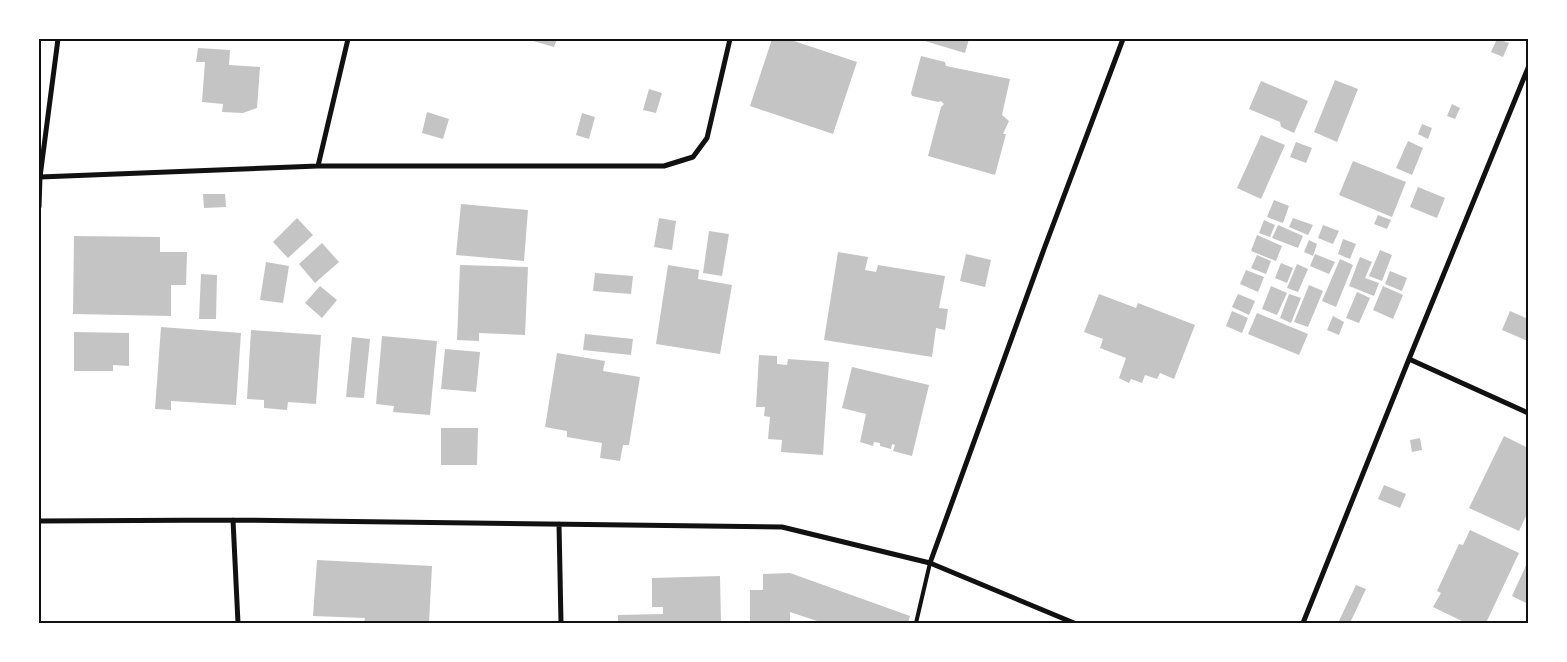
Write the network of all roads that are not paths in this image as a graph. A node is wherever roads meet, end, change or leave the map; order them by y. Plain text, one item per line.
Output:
1 (58, 39) edge
2 (348, 39) edge
3 (730, 39) edge
4 (1123, 39) edge
5 (1528, 68) edge
6 (318, 166) junction
7 (40, 178) edge
8 (39, 208) edge
9 (1409, 359) junction
10 (1528, 413) edge
11 (233, 520) junction
12 (39, 521) edge
13 (559, 524) junction
14 (930, 563) junction
15 (238, 623) edge
16 (561, 623) edge
17 (916, 623) edge
18 (1074, 623) edge
19 (1303, 623) edge

1 - 7 street
2 - 6 street
3 - 6 street
4 - 14 street
5 - 9 street
6 - 7 street
7 - 8 street
9 - 10 street
9 - 19 street
11 - 12 street
11 - 13 street
11 - 15 street
13 - 14 street
13 - 16 street
14 - 17 lane
14 - 18 street

